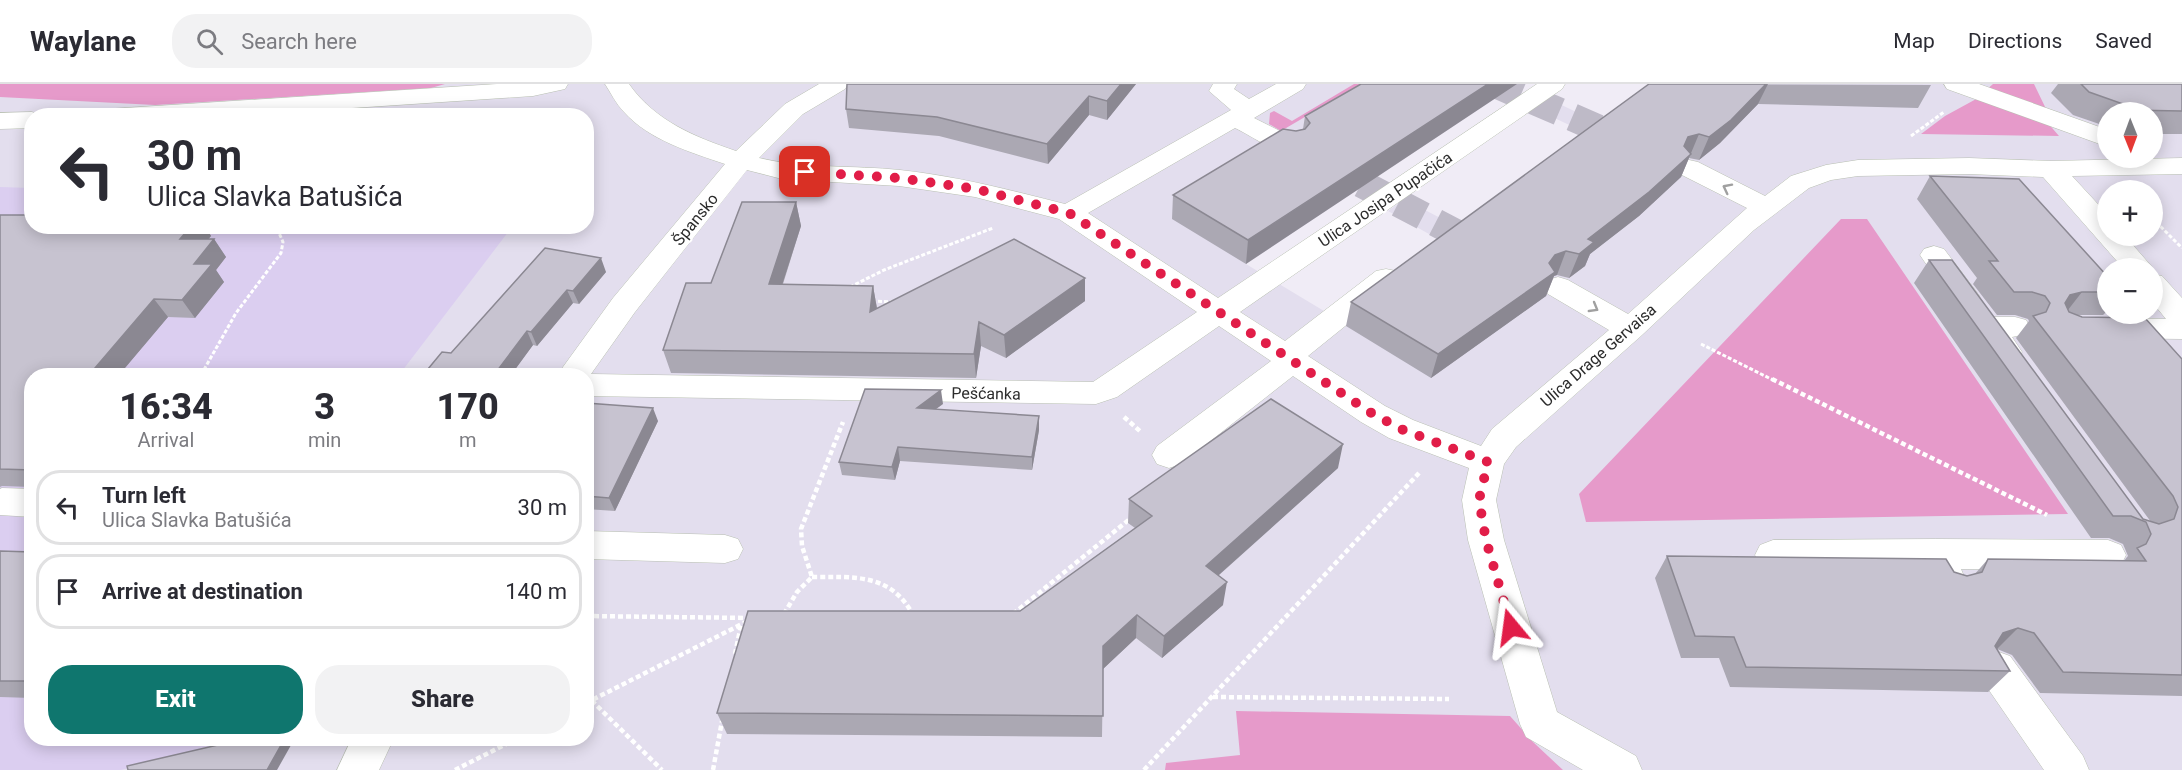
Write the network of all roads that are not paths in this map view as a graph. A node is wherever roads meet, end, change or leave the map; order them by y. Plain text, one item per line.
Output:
1 (556, 84) edge
2 (617, 84) edge
3 (836, 84) edge
4 (1225, 84) edge
5 (1294, 84) edge
6 (1553, 84) edge
7 (1956, 84) edge
8 (237, 108) edge
9 (1242, 114) junction
10 (24, 120) edge
11 (0, 122) edge
12 (2097, 135) edge
13 (1291, 146) edge
14 (741, 161) junction
15 (2170, 163) edge
16 (1689, 168) edge
17 (2051, 169) junction
18 (1766, 207) junction
19 (1069, 213) junction
20 (2097, 221) edge
21 (2120, 246) edge
22 (1934, 255) dead end
23 (2130, 258) edge
24 (1411, 260) edge
25 (1558, 287) edge
26 (2163, 295) edge
27 (1217, 313) junction
28 (2182, 316) edge
29 (2086, 327) edge
30 (2182, 328) edge
31 (1630, 329) junction
32 (1288, 360) junction
33 (579, 368) edge
34 (2023, 375) edge
35 (594, 385) edge
36 (1169, 455) road end
37 (1488, 462) junction
38 (594, 545) edge
39 (725, 549) dead end
40 (1773, 555) edge
41 (2108, 555) dead end
42 (1996, 668) edge
43 (370, 746) edge
44 (358, 770) edge
45 (1621, 770) edge
46 (2068, 770) edge

1 - 8 street
2 - 14 street
3 - 14 street, Špansko
4 - 9 street
5 - 9 street
6 - 27 street, Ulica Josipa Pupačića
7 - 12 street
9 - 13 street
9 - 19 street
10 - 11 street
14 - 19 street
14 - 33 street, Špansko
15 - 17 street, Ulica Drage Gervaisa
18 -> 16 street
17 - 18 street, Ulica Drage Gervaisa
17 - 20 street
18 - 31 street, Ulica Drage Gervaisa
19 - 27 street
21 - 23 street
22 - 34 street
24 - 32 street
25 -> 31 street
26 - 28 street
27 - 32 street
27 - 35 street, Pešćanka
29 - 30 street
31 - 37 street, Ulica Drage Gervaisa
32 - 36 street
32 - 37 street
37 - 45 street, Ulica Drage Gervaisa
38 - 39 street
40 - 41 street
42 - 46 street
43 - 44 street

